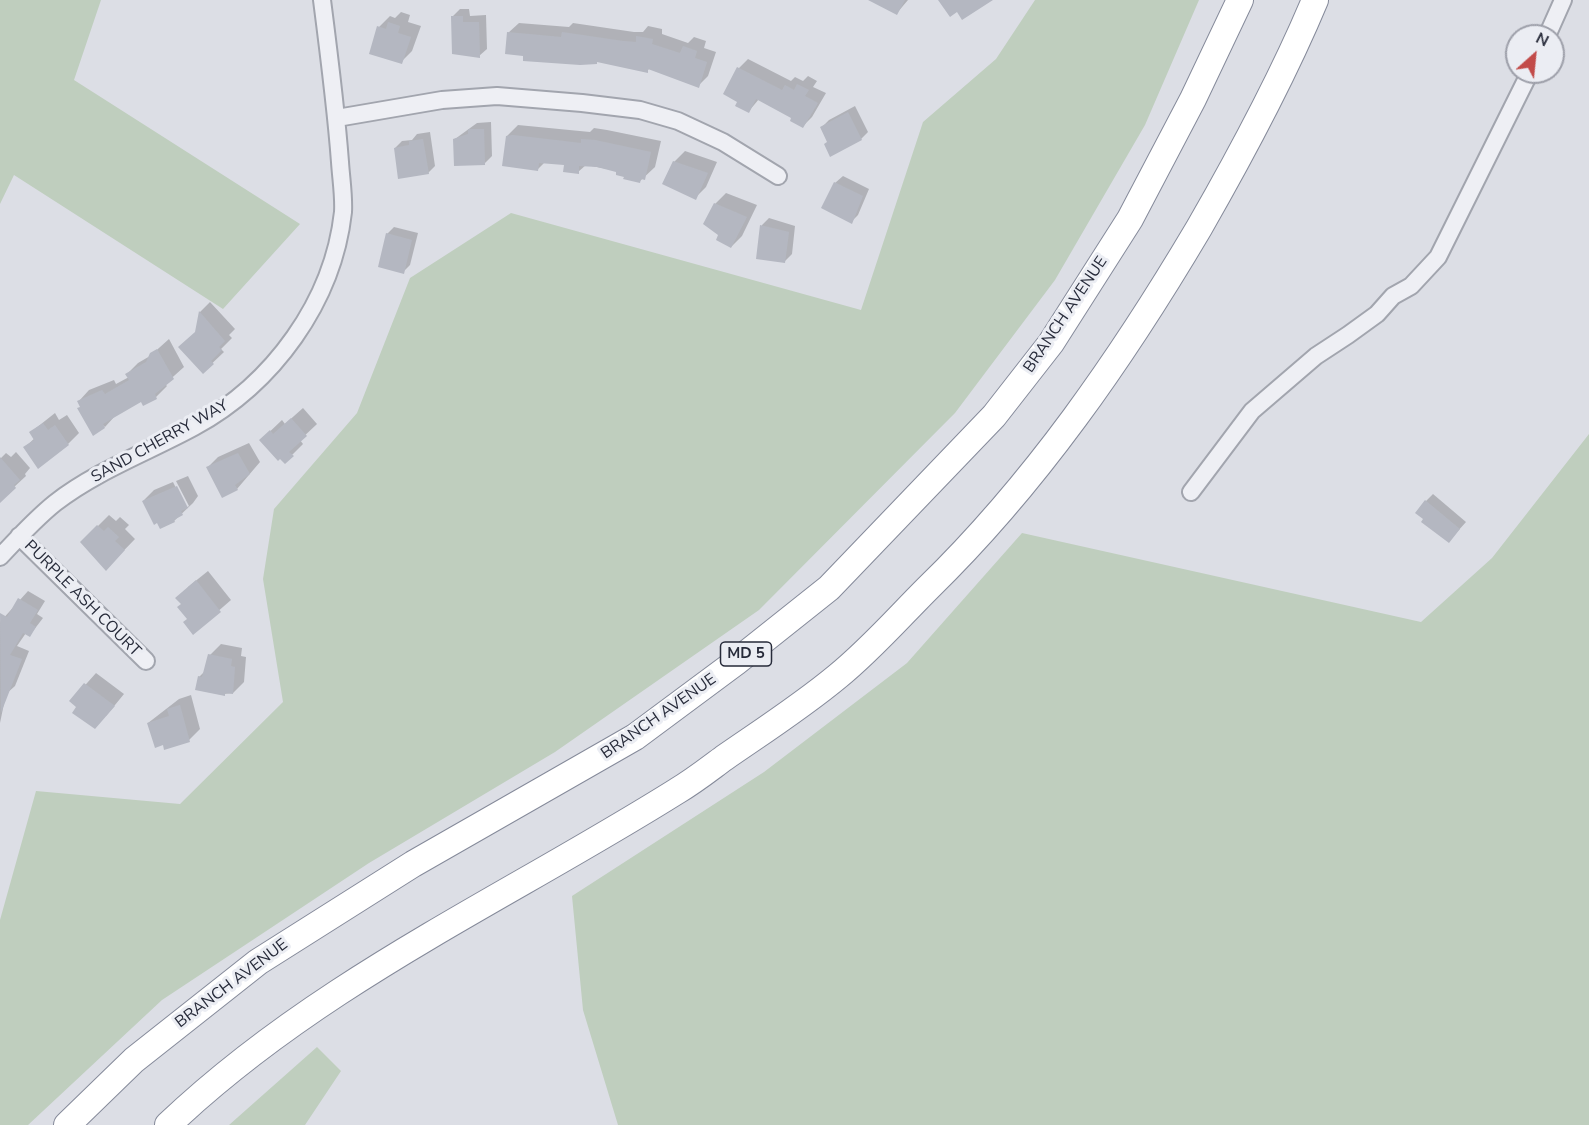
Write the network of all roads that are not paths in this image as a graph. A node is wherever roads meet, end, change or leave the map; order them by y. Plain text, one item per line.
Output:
1 (322, 0) edge
2 (1239, 0) edge
3 (1315, 0) edge
4 (1563, 0) edge
5 (1552, 24) edge
6 (1524, 84) edge
7 (337, 118) junction
8 (778, 176) dead end
9 (1191, 492) dead end
10 (20, 536) junction
11 (0, 557) edge
12 (146, 661) dead end
13 (68, 1125) edge
14 (168, 1125) edge

1 - 7 street, SAND CHERRY WAY
2 - 13 highway, BRANCH AVENUE / MD 5
3 - 14 highway
4 - 5 street
6 - 9 street
7 - 8 street
7 - 10 street, SAND CHERRY WAY
10 - 11 street, SAND CHERRY WAY
10 - 12 street, PURPLE ASH COURT

